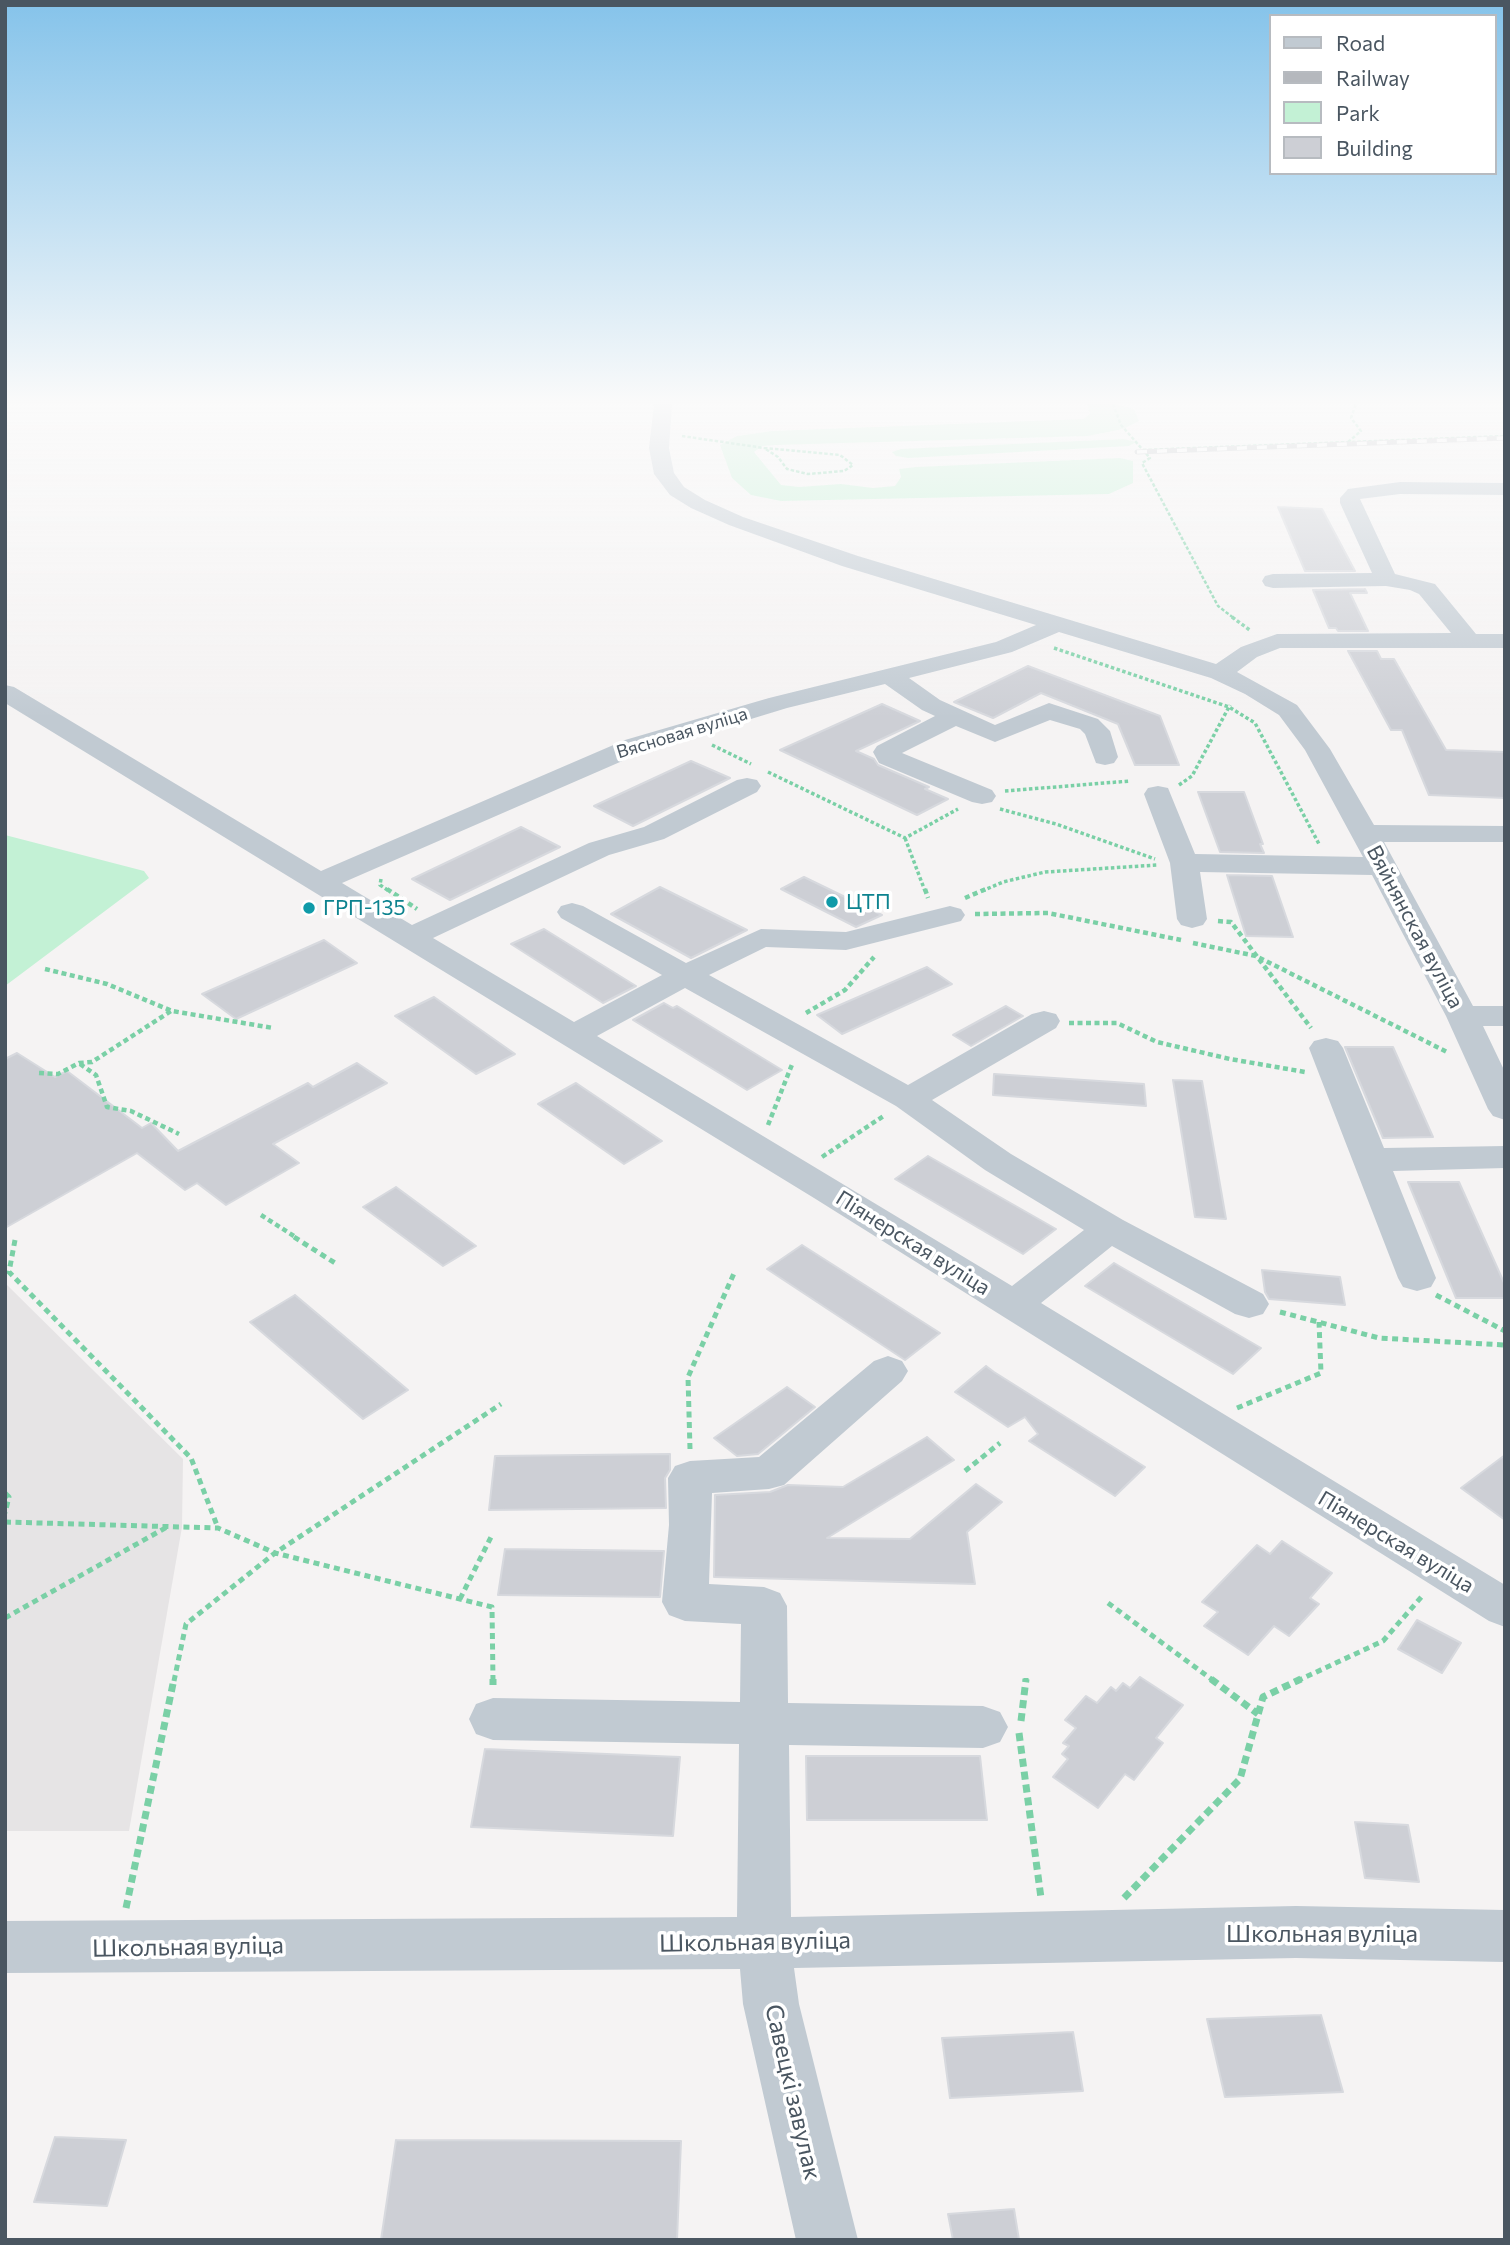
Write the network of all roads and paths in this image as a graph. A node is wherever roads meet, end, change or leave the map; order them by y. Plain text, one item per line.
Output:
1 (708, 509) edge
2 (1166, 509) edge
3 (1353, 509) edge
4 (1386, 579) junction
5 (1273, 581) dead end
6 (1058, 624) junction
7 (1027, 639) junction
8 (1469, 640) junction
9 (1505, 641) edge
10 (1268, 644) junction
11 (892, 677) junction
12 (1231, 678) junction
13 (5, 692) edge
14 (1229, 707) junction
15 (955, 717) junction
16 (681, 731) junction
17 (1115, 765) joint
18 (1130, 780) junction
19 (747, 786) dead end
20 (1158, 796) junction
21 (977, 799) junction
22 (1365, 833) junction
23 (1505, 834) edge
24 (905, 838) junction
25 (1184, 863) junction
26 (1330, 865) junction
27 (1383, 866) junction
28 (320, 883) junction
29 (572, 912) dead end
30 (943, 917) junction
31 (1192, 919) joint
32 (900, 928) junction
33 (409, 938) junction
34 (1256, 956) junction
35 (45, 969) dead end
36 (683, 976) junction
37 (172, 1011) junction
38 (1462, 1016) junction
39 (1505, 1016) edge
40 (1044, 1021) joint
41 (273, 1028) dead end
42 (790, 1035) junction
43 (572, 1037) junction
44 (79, 1063) junction
45 (1332, 1063) junction
46 (39, 1073) dead end
47 (1489, 1073) junction
48 (908, 1099) junction
49 (1505, 1109) edge
50 (179, 1134) dead end
51 (759, 1149) junction
52 (1505, 1157) edge
53 (1370, 1160) junction
54 (799, 1173) junction
55 (261, 1215) dead end
56 (1110, 1229) junction
57 (15, 1240) dead end
58 (335, 1263) dead end
59 (735, 1271) dead end
60 (1417, 1278) joint
61 (1249, 1304) joint
62 (1013, 1305) junction
63 (1319, 1322) junction
64 (1505, 1331) edge
65 (1505, 1345) edge
66 (888, 1371) dead end
67 (501, 1404) dead end
68 (1202, 1422) junction
69 (1000, 1443) dead end
70 (965, 1472) dead end
71 (690, 1478) junction
72 (5, 1493) edge
73 (5, 1513) edge
74 (5, 1522) edge
75 (167, 1526) junction
76 (218, 1528) junction
77 (491, 1537) dead end
78 (275, 1553) junction
79 (1444, 1571) junction
80 (460, 1599) junction
81 (1108, 1603) dead end
82 (1505, 1608) edge
83 (5, 1618) edge
84 (1026, 1678) dead end
85 (1258, 1714) junction
86 (493, 1719) joint
87 (765, 1724) junction
88 (983, 1727) dead end
89 (1505, 1936) edge
90 (1067, 1937) junction
91 (764, 1943) junction
92 (5, 1947) edge
93 (117, 1948) junction
94 (827, 2240) edge

1 - 6 street, Вяйнянская вуліца
2 - 10 path
3 - 4 street
4 - 5 street
4 - 8 street
6 - 7 street, Вясновая вуліца
6 - 12 street, Вяйнянская вуліца
7 - 11 street, Вясновая вуліца
7 - 14 path
8 - 9 street
8 - 10 street
10 - 12 street
11 - 15 street
11 - 16 street, Вясновая вуліца
12 - 14 path
12 - 22 street, Вяйнянская вуліца
13 - 28 street, Піянерская вуліца
14 - 20 path
14 - 26 path
15 - 17 street
15 - 21 street
16 - 24 path
16 - 28 street, Вясновая вуліца
17 - 18 path
18 - 20 path
18 - 21 path
19 - 33 street
20 - 25 street
21 - 24 path
21 - 25 path
22 - 23 street
22 - 27 street, Вяйнянская вуліца
24 - 30 path
25 - 26 street
25 - 30 path
25 - 31 street
26 - 27 street
27 - 38 street, Вяйнянская вуліца
28 - 33 street, Піянерская вуліца
29 - 36 street
30 - 32 street
30 - 34 path
31 - 34 path
32 - 36 street
32 - 42 path
33 - 43 street, Піянерская вуліца
34 - 45 path
34 - 47 path
35 - 37 path
36 - 42 street
36 - 43 street
37 - 41 path
37 - 44 path
38 - 39 street
38 - 47 street, Вяйнянская вуліца
40 - 45 path
40 - 48 street
42 - 48 street
42 - 51 path
43 - 51 street, Піянерская вуліца
44 - 46 path
44 - 50 path
45 - 53 street
47 - 49 street, Вяйнянская вуліца
48 - 54 path
48 - 56 street
51 - 54 street, Піянерская вуліца
52 - 53 street
53 - 60 street
54 - 62 street, Піянерская вуліца
55 - 58 path
56 - 61 street
56 - 62 street
57 - 76 path
59 - 71 path
60 - 64 path
61 - 63 path
62 - 68 street, Піянерская вуліца
63 - 65 path
63 - 68 path
66 - 71 street
67 - 78 path
68 - 79 street, Піянерская вуліца
69 - 70 path
71 - 87 street, Савецкі завулак
72 - 73 path
74 - 75 path
75 - 76 path
75 - 83 path
76 - 78 path
77 - 80 path
78 - 80 path
78 - 93 path
79 - 82 street, Піянерская вуліца
79 - 85 path
80 - 86 path
81 - 85 path
84 - 90 path
85 - 90 path
86 - 87 street
87 - 88 street
87 - 91 street, Савецкі завулак
89 - 90 street, Школьная вуліца
90 - 91 street, Школьная вуліца
91 - 93 street, Школьная вуліца
91 - 94 street, Савецкі завулак
92 - 93 street, Школьная вуліца

